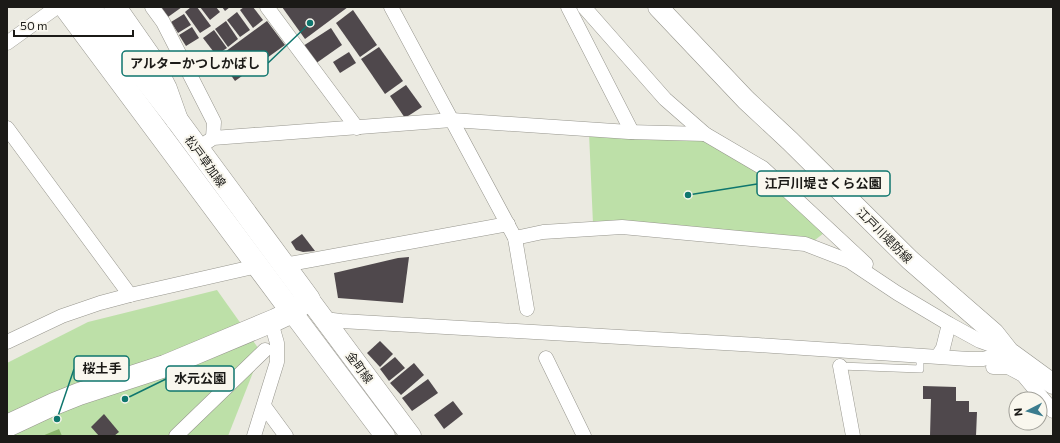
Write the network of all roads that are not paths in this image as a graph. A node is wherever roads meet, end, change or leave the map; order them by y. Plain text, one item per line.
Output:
1 (57, 7) edge
2 (65, 7) edge
3 (88, 7) edge
4 (115, 7) edge
5 (152, 7) edge
6 (267, 7) edge
7 (391, 7) edge
8 (394, 7) edge
9 (568, 7) edge
10 (584, 7) edge
11 (658, 7) edge
12 (7, 43) edge
13 (177, 120) junction
14 (452, 120) junction
15 (7, 128) edge
16 (357, 128) junction
17 (632, 132) junction
18 (705, 134) junction
19 (205, 143) junction
20 (508, 224) junction
21 (515, 238) junction
22 (284, 265) junction
23 (257, 266) junction
24 (897, 293) junction
25 (130, 295) junction
26 (301, 305) junction
27 (527, 309) dead end
28 (324, 319) junction
29 (271, 322) junction
30 (949, 324) junction
31 (7, 342) edge
32 (265, 350) dead end
33 (1009, 352) junction
34 (920, 355) junction
35 (938, 356) junction
36 (546, 358) dead end
37 (840, 366) joint
38 (993, 367) dead end
39 (1053, 384) edge
40 (264, 406) junction
41 (1053, 411) edge
42 (7, 426) edge
43 (176, 436) edge
44 (254, 436) edge
45 (286, 436) edge
46 (385, 436) edge
47 (411, 436) edge
48 (584, 436) edge
49 (853, 436) edge

1 - 12 street
2 - 23 main road, 松戸草加線
3 - 13 main road, 松戸草加線
4 - 13 main road
5 - 19 street
6 - 16 street
7 - 8 street
7 - 14 street
9 - 17 street
10 - 18 street
11 - 33 main road, 江戸川堤防線
13 - 19 main road, 松戸草加線
14 - 16 street
14 - 17 street
14 - 20 street
15 - 25 street
16 - 19 street
17 - 18 street
18 - 24 street
19 - 22 main road, 松戸草加線
20 - 21 street
20 - 22 street
21 - 24 street
21 - 27 street
22 - 26 main road, 松戸草加線
23 - 25 street
23 - 26 main road, 松戸草加線
24 - 30 street
25 - 31 street
26 - 28 main road, 金町線
26 - 29 main road
26 - 46 main road, 金町線
28 - 34 street
28 - 47 main road, 金町線
29 - 40 street
29 - 42 main road
30 - 33 street
30 - 35 street
32 - 43 street
33 - 35 street
33 - 39 main road, 江戸川堤防線
34 - 35 street
34 - 37 lane
36 - 48 street
37 - 49 street
38 - 41 street
40 - 44 street
40 - 45 street

